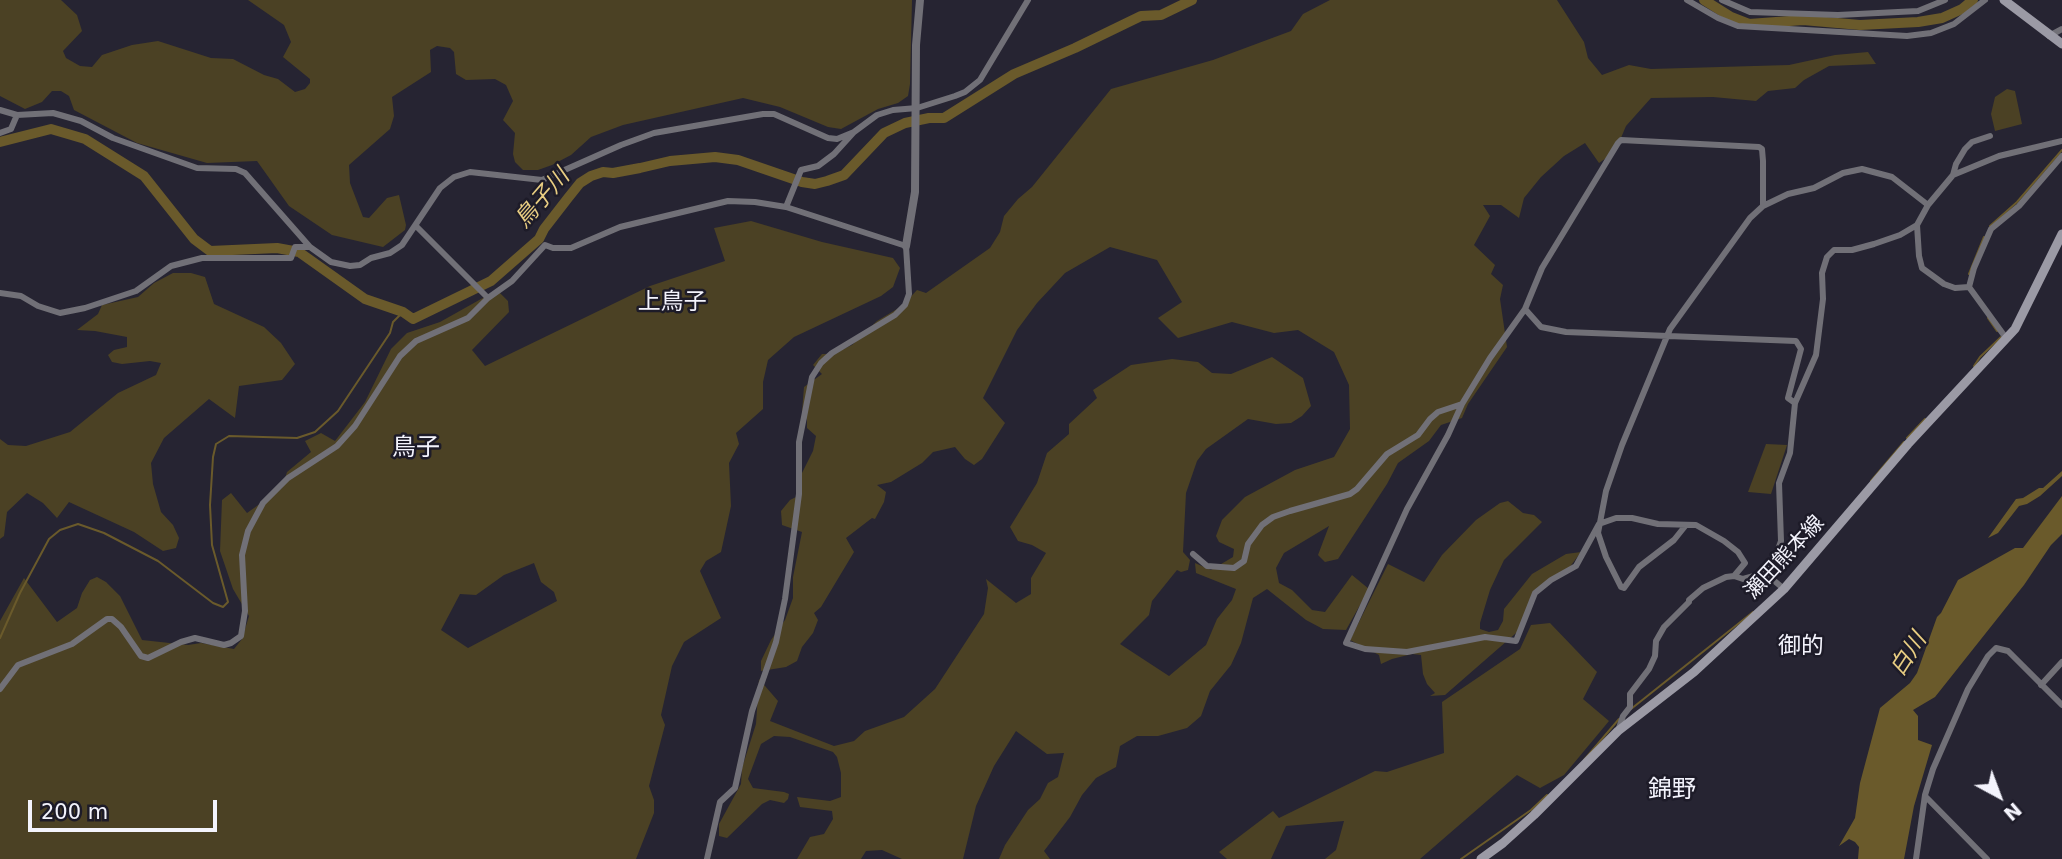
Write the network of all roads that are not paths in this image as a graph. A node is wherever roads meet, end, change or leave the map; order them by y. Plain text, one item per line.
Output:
1 (920, 0) edge
2 (1028, 0) edge
3 (1687, 0) edge
4 (1722, 0) edge
5 (1945, 0) edge
6 (1985, 0) edge
7 (2004, 0) edge
8 (2062, 29) edge
9 (2049, 36) junction
10 (2062, 44) edge
11 (917, 108) junction
12 (0, 110) edge
13 (17, 115) junction
14 (854, 132) junction
15 (0, 133) edge
16 (1990, 136) dead end
17 (2062, 141) edge
18 (2062, 156) edge
19 (1954, 175) junction
20 (1928, 205) junction
21 (1763, 206) junction
22 (786, 207) junction
23 (1917, 225) junction
24 (416, 226) junction
25 (2062, 234) edge
26 (906, 246) junction
27 (310, 247) junction
28 (1969, 288) junction
29 (0, 293) edge
30 (488, 298) junction
31 (1525, 309) junction
32 (1669, 334) junction
33 (2006, 338) junction
34 (1796, 403) junction
35 (1462, 404) junction
36 (1600, 524) junction
37 (1686, 524) junction
38 (1193, 554) dead end
39 (1765, 573) junction
40 (1734, 576) junction
41 (1784, 589) junction
42 (2062, 662) edge
43 (2041, 685) junction
44 (0, 689) edge
45 (2062, 705) edge
46 (1618, 731) junction
47 (1925, 795) junction
48 (707, 859) edge
49 (1481, 859) edge
50 (1916, 859) edge
51 (1987, 859) edge

1 - 11 street
2 - 11 street
3 - 6 street
4 - 5 street
7 - 9 main road
8 - 9 street
9 - 10 main road
11 - 14 street
11 - 26 street
12 - 13 street
13 - 15 street
13 - 27 street
14 - 22 street
14 - 24 street
16 - 19 street
17 - 19 street
18 - 28 street
19 - 20 street
20 - 21 street
20 - 23 street
21 - 31 street
21 - 32 street
22 - 26 street
22 - 30 street
23 - 28 street
23 - 34 street
24 - 27 street
24 - 30 street
25 - 33 main road, 瀬田熊本線
26 - 48 street
27 - 29 street
28 - 33 street
30 - 44 street
31 - 32 street
31 - 35 street
32 - 34 street
32 - 36 street
33 - 41 main road, 瀬田熊本線
34 - 39 street
35 - 36 street
35 - 38 street
36 - 37 street
36 - 37 street
37 - 40 street
39 - 40 street
39 - 41 street
40 - 46 street
41 - 46 main road, 瀬田熊本線
42 - 43 street
43 - 45 street
43 - 47 street
46 - 49 main road, 瀬田熊本線
47 - 50 street
47 - 51 street

